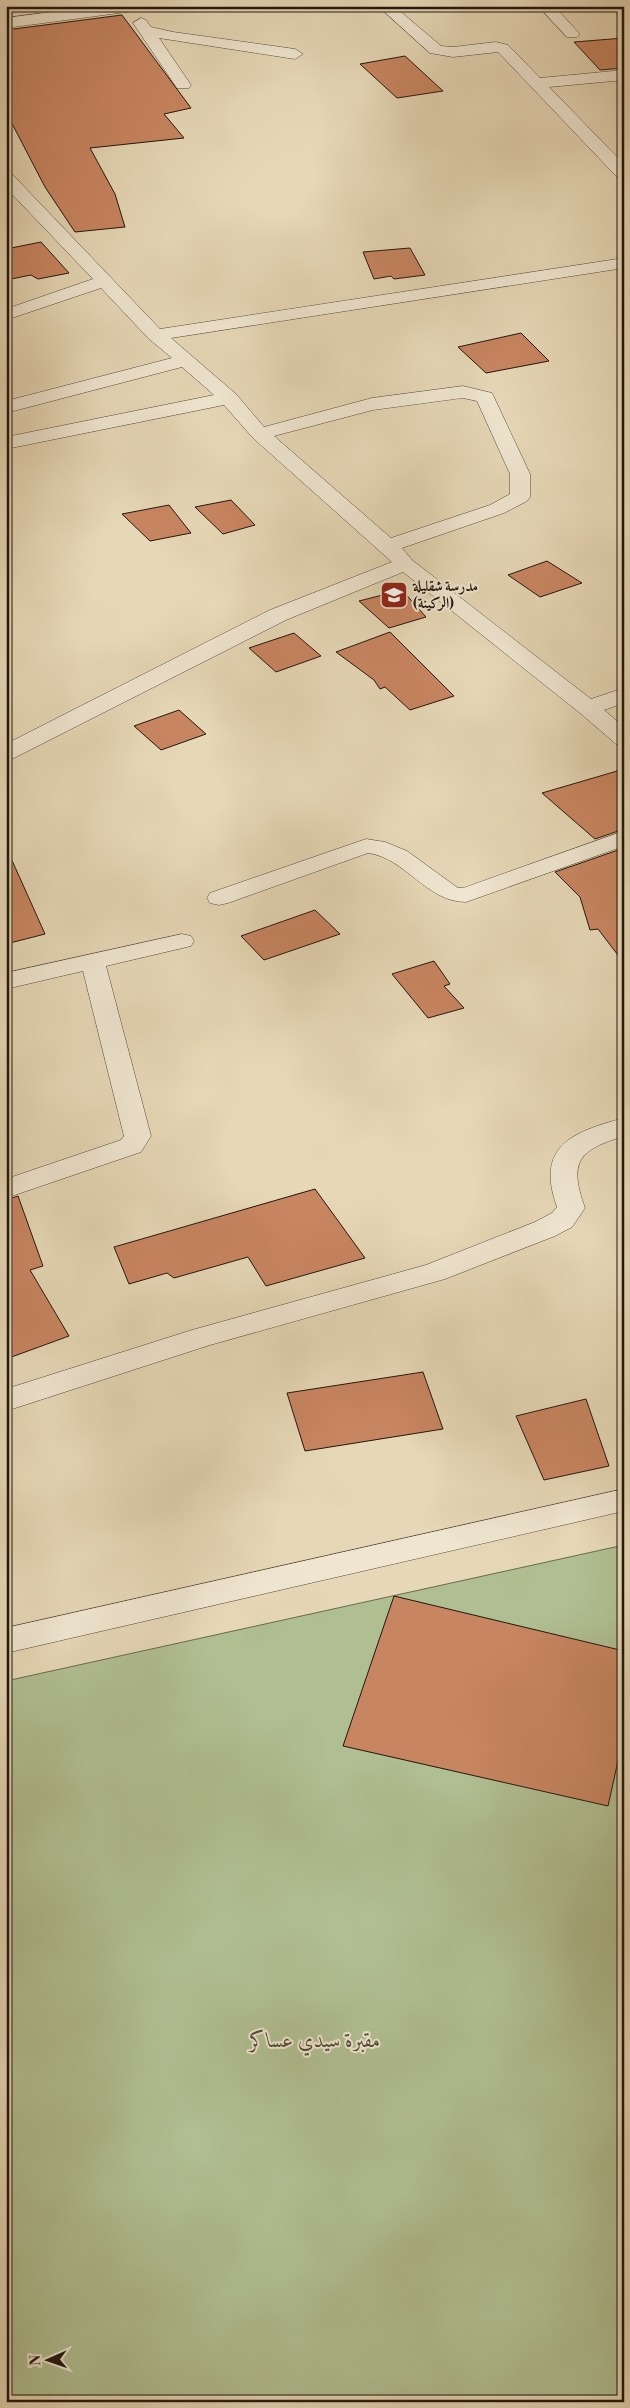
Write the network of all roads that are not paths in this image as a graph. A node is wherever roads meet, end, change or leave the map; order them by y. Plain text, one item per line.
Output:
1 (385, 6) edge
2 (545, 6) edge
3 (112, 7) edge
4 (6, 23) edge
5 (146, 30) junction
6 (572, 34) dead end
7 (295, 54) dead end
8 (624, 75) edge
9 (535, 83) junction
10 (183, 85) dead end
11 (624, 174) edge
12 (6, 178) edge
13 (624, 263) edge
14 (105, 281) junction
15 (6, 315) edge
16 (156, 335) junction
17 (186, 360) junction
18 (229, 398) junction
19 (6, 407) edge
20 (260, 434) junction
21 (6, 443) edge
22 (388, 546) junction
23 (405, 564) junction
24 (624, 695) edge
25 (588, 708) junction
26 (624, 739) edge
27 (6, 753) edge
28 (624, 838) edge
29 (219, 898) dead end
30 (182, 941) dead end
31 (93, 962) junction
32 (6, 981) edge
33 (624, 1127) edge
34 (6, 1189) edge
35 (6, 1400) edge
36 (624, 1500) edge
37 (6, 1641) edge

1 - 9 street
2 - 6 street
3 - 4 street
3 - 5 street
5 - 7 street
5 - 10 street
8 - 9 street
9 - 11 street
12 - 14 street
13 - 16 street
14 - 15 street
14 - 16 street
16 - 17 street
17 - 18 street
17 - 19 street
18 - 20 street
18 - 21 street
20 - 22 street
20 - 22 street
22 - 23 street
23 - 25 street
23 - 27 street
24 - 25 street
25 - 26 street
28 - 29 street
30 - 31 street
31 - 32 street
31 - 34 street
33 - 35 street
36 - 37 street

